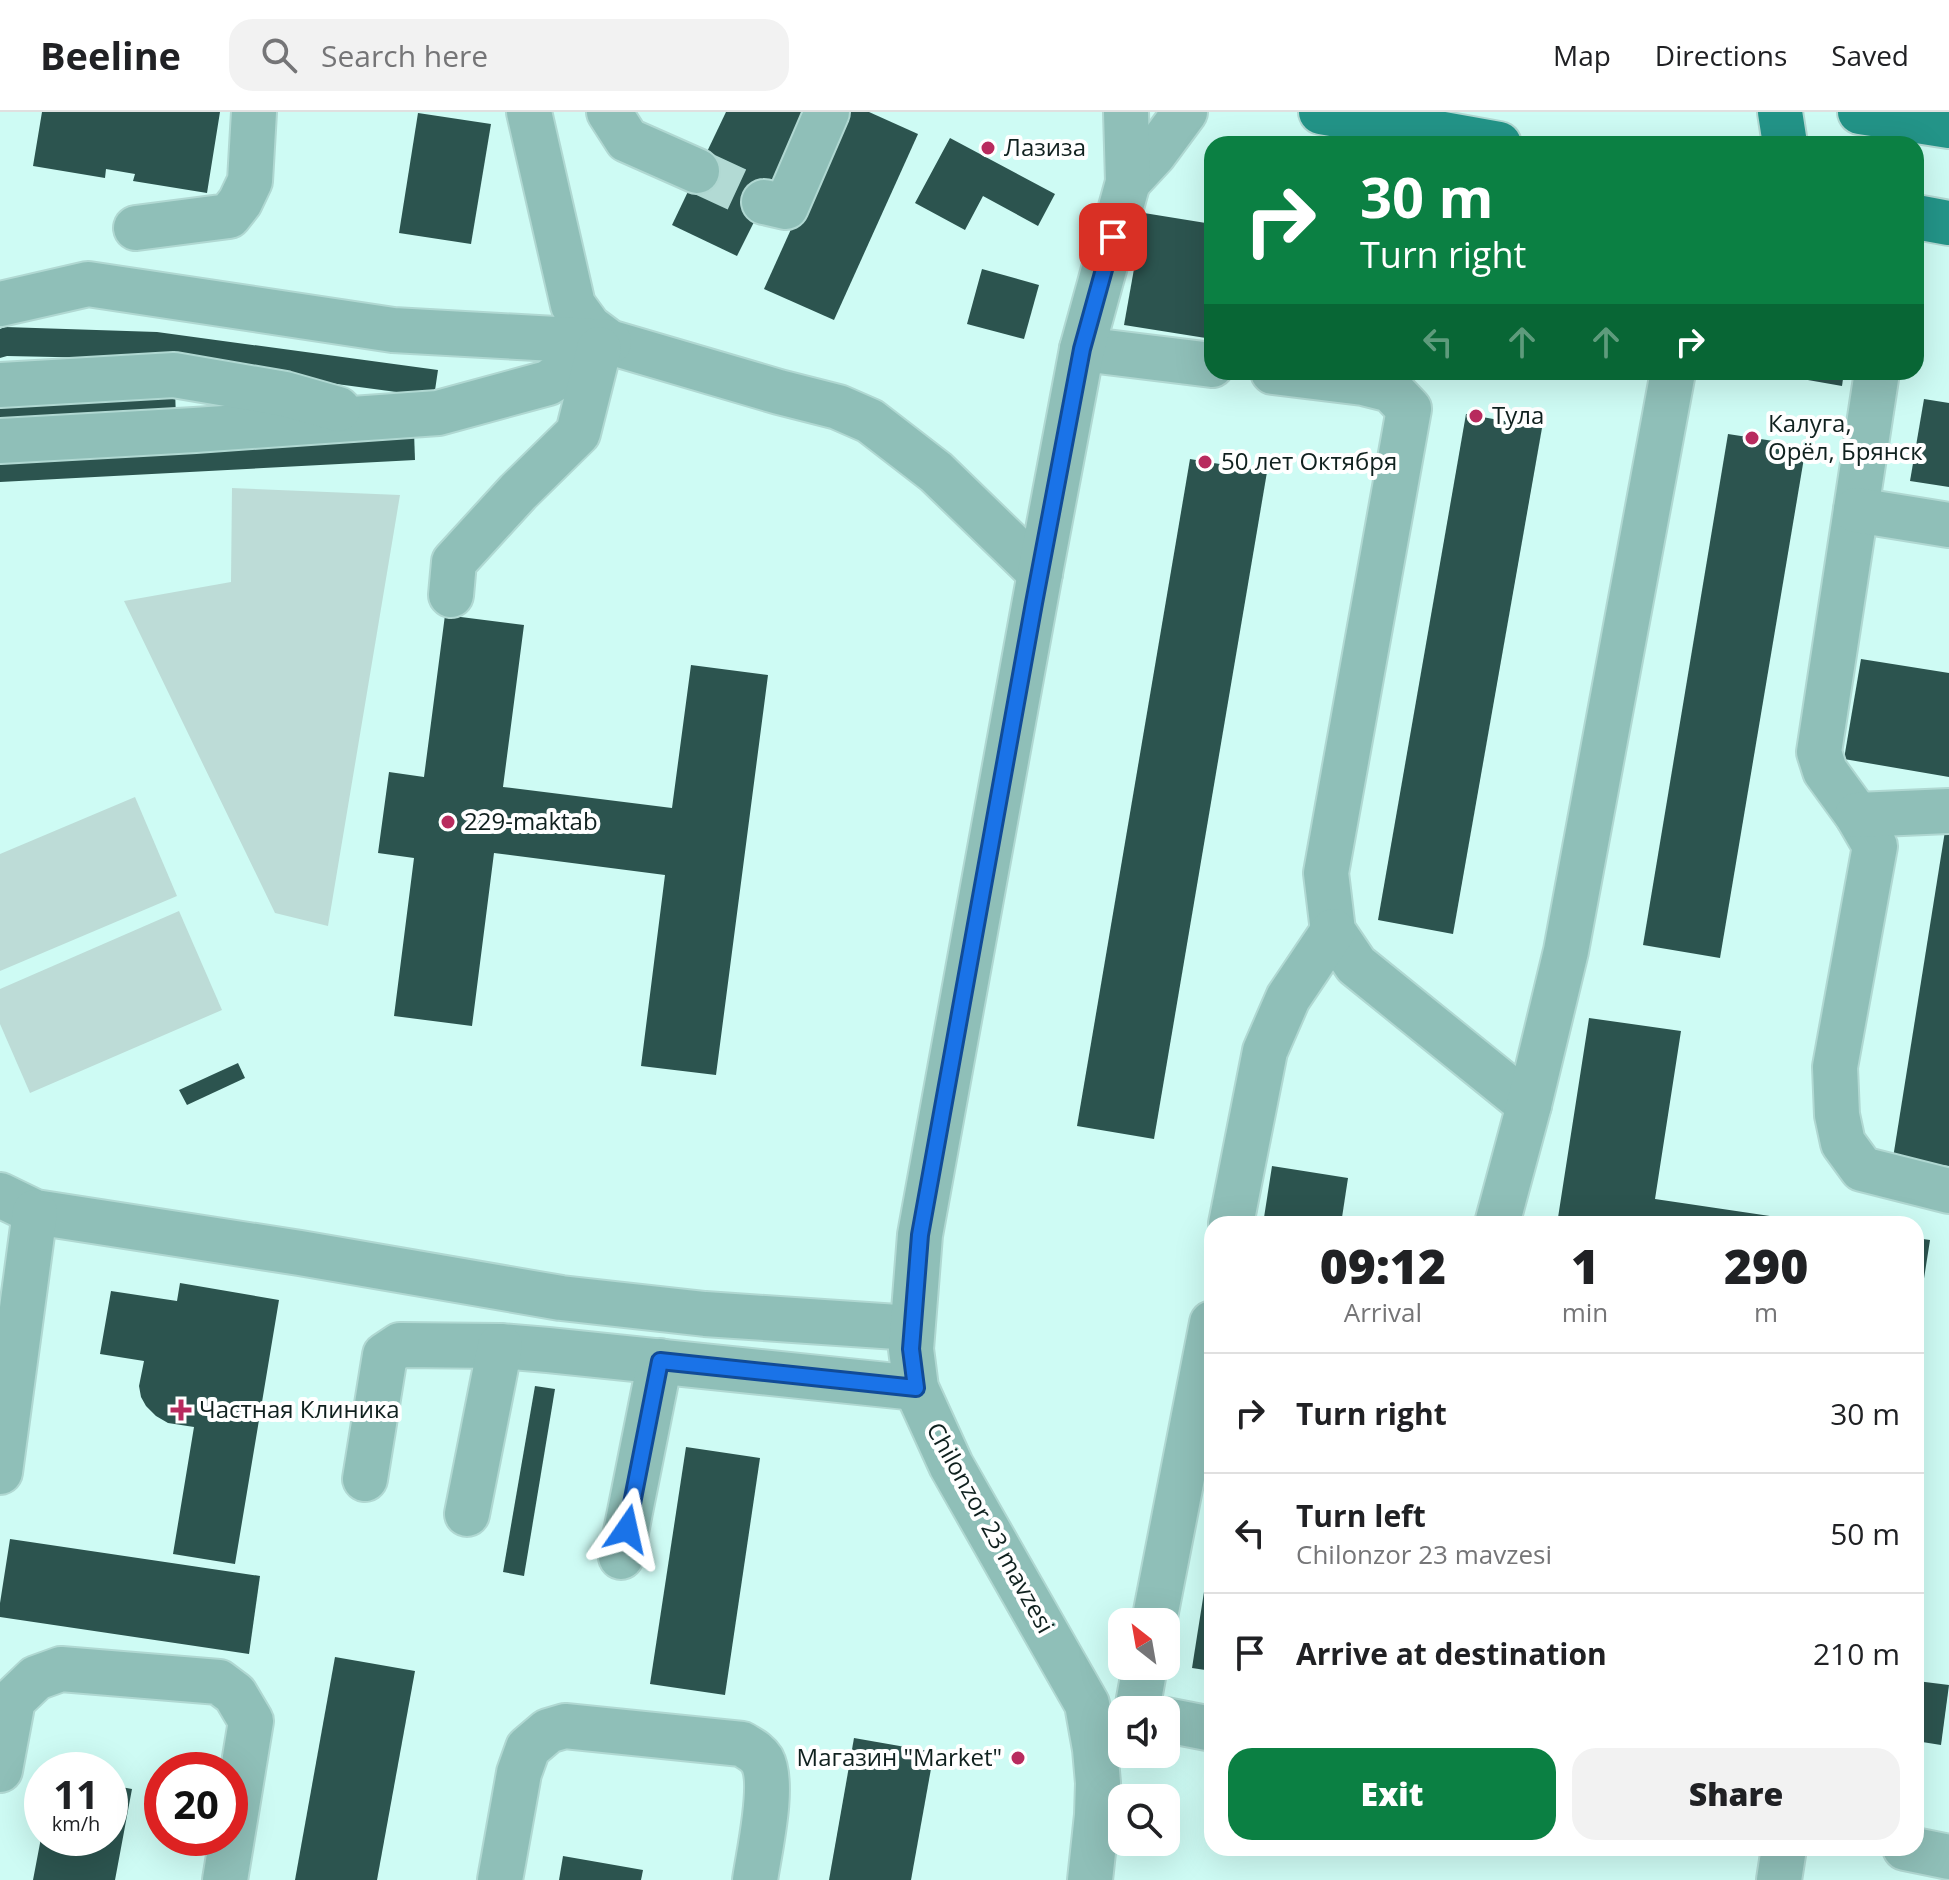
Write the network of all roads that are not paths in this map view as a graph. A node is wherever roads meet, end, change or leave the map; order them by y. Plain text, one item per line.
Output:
1 (254, 112) edge
2 (529, 112) edge
3 (609, 112) edge
4 (827, 112) edge
5 (1126, 112) edge
6 (1185, 112) edge
7 (1321, 112) edge
8 (1780, 112) edge
9 (1860, 112) edge
10 (1925, 131) edge
11 (1454, 136) edge
12 (1784, 136) edge
13 (697, 171) tunnel mouth
14 (1128, 182) junction
15 (764, 202) dead end
16 (1924, 218) edge
17 (1949, 223) edge
18 (136, 228) dead end
19 (0, 304) edge
20 (604, 346) junction
21 (1082, 349) junction
22 (1204, 364) edge
23 (1338, 380) edge
24 (1672, 380) edge
25 (1876, 380) edge
26 (0, 385) edge
27 (371, 418) junction
28 (0, 441) edge
29 (1856, 510) junction
30 (1949, 525) edge
31 (1040, 573) junction
32 (451, 595) dead end
33 (1949, 811) edge
34 (1857, 815) junction
35 (1333, 931) junction
36 (1529, 1105) junction
37 (1949, 1191) edge
38 (17, 1204) edge
39 (1233, 1216) edge
40 (1499, 1216) edge
41 (912, 1328) junction
42 (500, 1346) junction
43 (660, 1361) junction
44 (1204, 1364) edge
45 (916, 1388) junction
46 (0, 1472) edge
47 (365, 1479) dead end
48 (467, 1514) dead end
49 (621, 1557) dead end
50 (1157, 1608) edge
51 (1105, 1708) edge
52 (1180, 1723) edge
53 (1204, 1727) edge
54 (0, 1770) edge
55 (1924, 1852) edge
56 (1783, 1856) edge
57 (1949, 1857) edge
58 (225, 1880) edge
59 (500, 1880) edge
60 (755, 1880) edge
61 (1090, 1880) edge
62 (1779, 1880) edge

1 - 18 street
2 - 20 street
3 - 13 street
4 - 15 street
5 - 14 street, Chilonzor 23 mavzesi
6 - 14 street, Chilonzor 23 mavzesi
7 - 11 main road
8 - 12 main road
9 - 10 main road
14 - 21 street, Chilonzor 23 mavzesi
16 - 17 main road
19 - 20 street
20 - 27 street
20 - 31 street
20 - 32 street
21 - 22 street
21 - 31 street, Chilonzor 23 mavzesi
23 - 35 street
24 - 36 street
25 - 29 street
26 - 27 street
27 - 28 street
29 - 30 street
29 - 34 street
31 - 41 street, Chilonzor 23 mavzesi
33 - 34 street
34 - 37 street
35 - 36 street
35 - 39 street
36 - 40 street
38 - 41 street
38 - 46 street
41 - 45 street, Chilonzor 23 mavzesi
42 - 43 street
42 - 47 street
42 - 48 street
43 - 45 street
43 - 49 street
44 - 50 street
45 - 51 street, Chilonzor 23 mavzesi
51 - 61 street, Chilonzor 23 mavzesi
52 - 53 street
54 - 58 street
55 - 57 street
56 - 62 street
59 - 60 street

